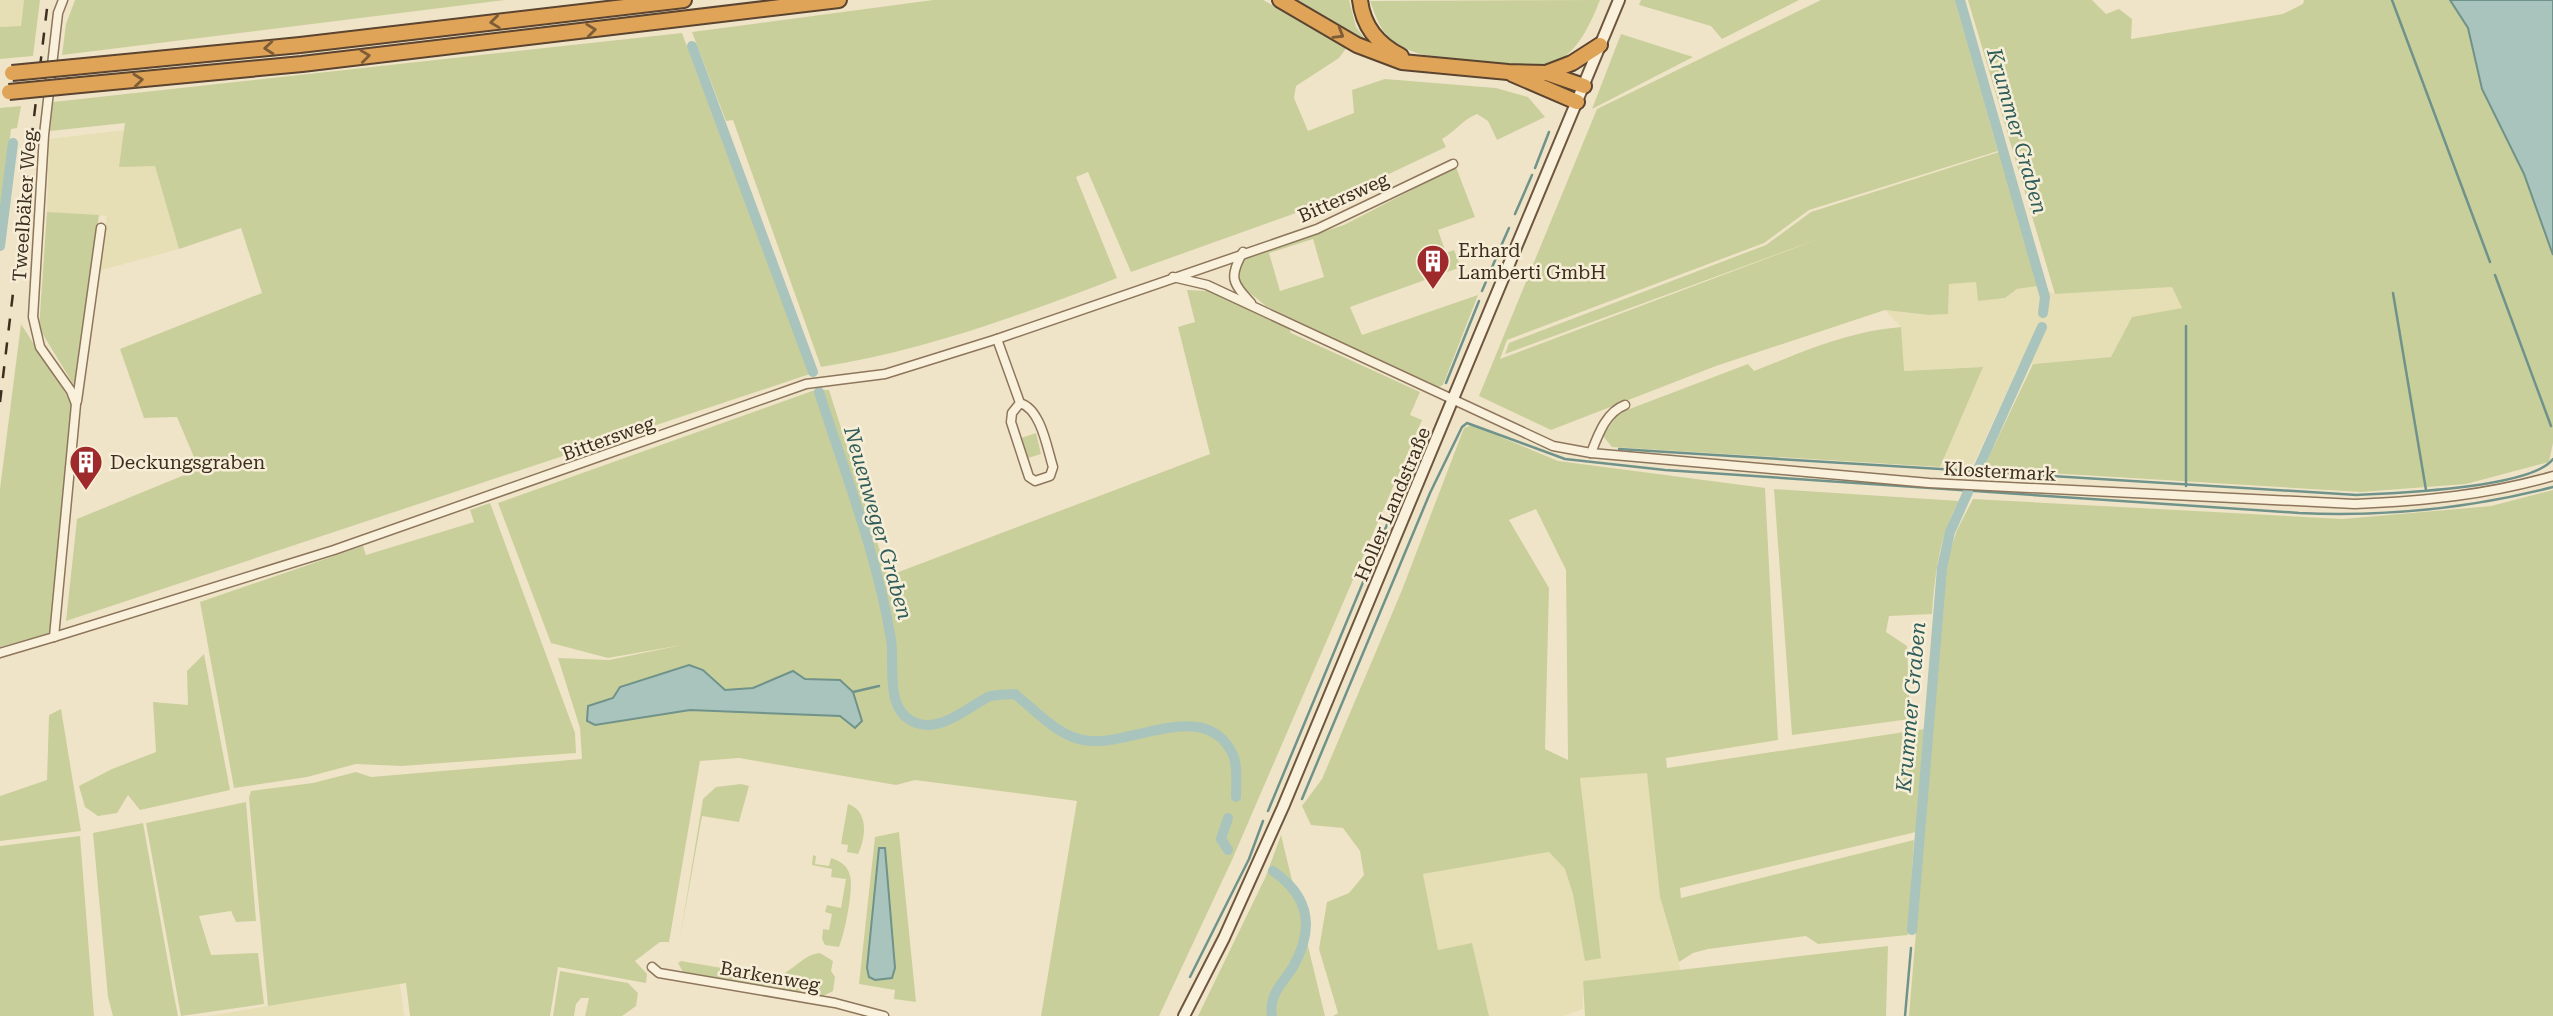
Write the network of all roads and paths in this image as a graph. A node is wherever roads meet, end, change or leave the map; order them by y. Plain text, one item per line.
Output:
1 (63, 0) edge
2 (684, 0) edge
3 (839, 0) edge
4 (1280, 0) edge
5 (1360, 0) edge
6 (1619, 0) edge
7 (1600, 45) junction
8 (1418, 64) junction
9 (1507, 72) junction
10 (1546, 73) junction
11 (6, 74) edge
12 (1584, 86) junction
13 (4, 92) edge
14 (1577, 102) junction
15 (1453, 164) dead end
16 (101, 228) dead end
17 (1243, 253) junction
18 (1173, 277) junction
19 (1254, 307) junction
20 (997, 339) junction
21 (1453, 402) junction
22 (1020, 403) junction
23 (76, 404) junction
24 (1625, 405) dead end
25 (1591, 453) junction
26 (2553, 476) edge
27 (54, 637) junction
28 (0, 653) edge
29 (652, 967) dead end
30 (884, 1016) edge
31 (1184, 1016) edge

1 - 23 street, Tweelbäker Weg
2 -> 11 highway, bridge
13 -> 3 highway, bridge
4 -> 8 highway
5 - 8 highway
6 - 7 main road, Holler Landstraße
7 - 10 highway
7 - 12 main road, Holler Landstraße
8 - 9 highway
9 - 10 highway
9 - 14 highway
10 - 12 highway
12 - 14 main road, Holler Landstraße
14 - 21 main road, Holler Landstraße
15 - 17 street, Bittersweg
16 - 23 street
17 - 18 street, Bittersweg
17 - 19 street
18 - 19 street
18 - 20 street, Bittersweg
19 - 21 street
20 - 22 street
20 - 27 street, Bittersweg
21 - 25 street, Klostermark
21 - 31 main road, Holler Landstraße
22 - 22 street
23 - 27 street
24 - 25 street
25 - 26 street, Klostermark
27 - 28 street
29 - 30 street, Barkenweg

